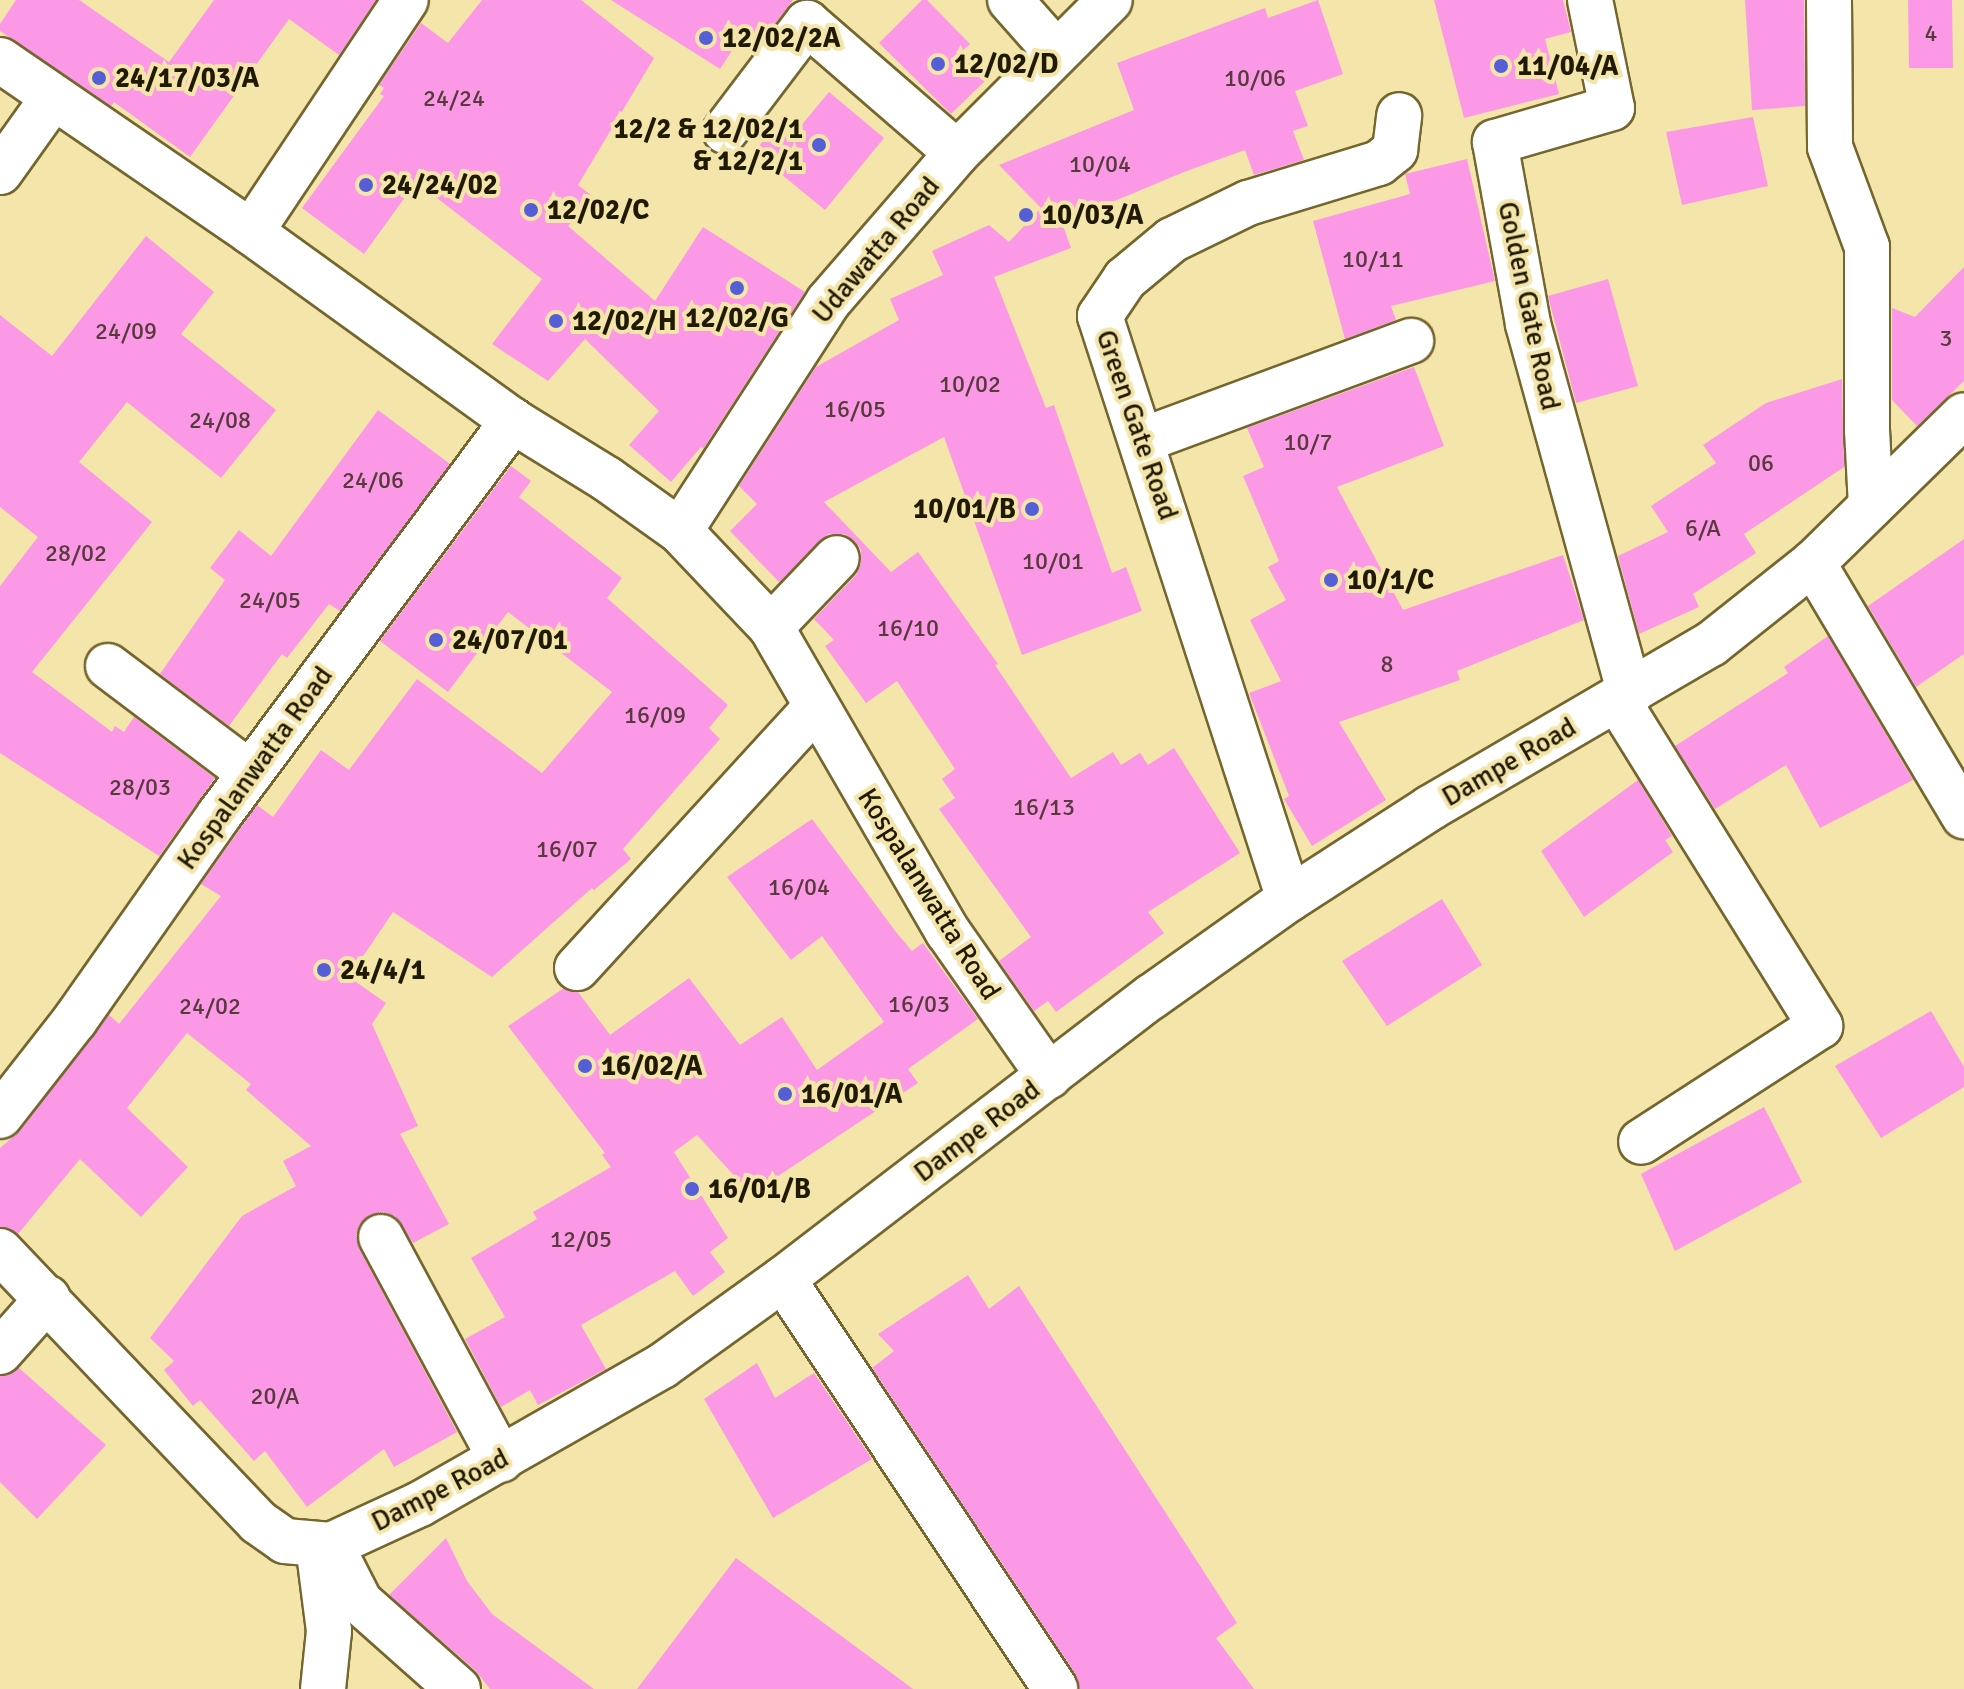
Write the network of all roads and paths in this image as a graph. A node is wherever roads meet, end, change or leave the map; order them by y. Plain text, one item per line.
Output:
1 (406, 0) edge
2 (1010, 0) edge
3 (1110, 0) edge
4 (1590, 0) edge
5 (1829, 0) edge
6 (1056, 52) junction
7 (0, 60) edge
8 (52, 99) junction
9 (1399, 115) dead end
10 (725, 131) dead end
11 (957, 153) junction
12 (0, 172) edge
13 (251, 232) junction
14 (1411, 341) dead end
15 (1964, 415) edge
16 (513, 421) junction
17 (1143, 440) junction
18 (1871, 506) junction
19 (680, 531) junction
20 (837, 558) dead end
21 (1813, 563) junction
22 (771, 627) junction
23 (108, 666) dead end
24 (1624, 697) junction
25 (815, 708) junction
26 (250, 773) junction
27 (1964, 816) edge
28 (1289, 899) junction
29 (577, 968) dead end
30 (1049, 1076) junction
31 (0, 1116) edge
32 (1641, 1142) dead end
33 (381, 1237) dead end
34 (0, 1251) edge
35 (783, 1279) junction
36 (48, 1298) junction
37 (0, 1352) edge
38 (501, 1460) junction
39 (324, 1545) junction
40 (323, 1689) edge
41 (458, 1689) edge
42 (1055, 1689) edge

1 - 13 street
2 - 6 street
3 - 6 street, Udawatta Road
4 - 24 street, Golden Gate Road
5 - 18 street
6 - 11 street, Udawatta Road
7 - 8 street, Kospalanwatta Road
8 - 12 street
8 - 13 street, Kospalanwatta Road
9 - 17 street, Green Gate Road
10 - 11 street
11 - 19 street, Udawatta Road
13 - 16 street, Kospalanwatta Road
14 - 17 street
15 - 18 street, Dampe Road
16 - 19 street, Kospalanwatta Road
16 - 26 street, Kospalanwatta Road
17 - 28 street, Green Gate Road
18 - 21 street, Dampe Road
19 - 22 street, Kospalanwatta Road
20 - 22 street
21 - 24 street, Dampe Road
21 - 27 street
22 - 25 street, Kospalanwatta Road
23 - 26 street
24 - 28 street, Dampe Road
24 - 32 street
25 - 29 street
25 - 30 street, Kospalanwatta Road
26 - 31 street, Kospalanwatta Road
28 - 30 street, Dampe Road
30 - 35 street, Dampe Road
33 - 38 street
34 - 36 street
35 - 38 street, Dampe Road
35 - 42 street
36 - 37 street
36 - 39 street
38 - 39 street, Dampe Road
39 - 40 street
39 - 41 street

